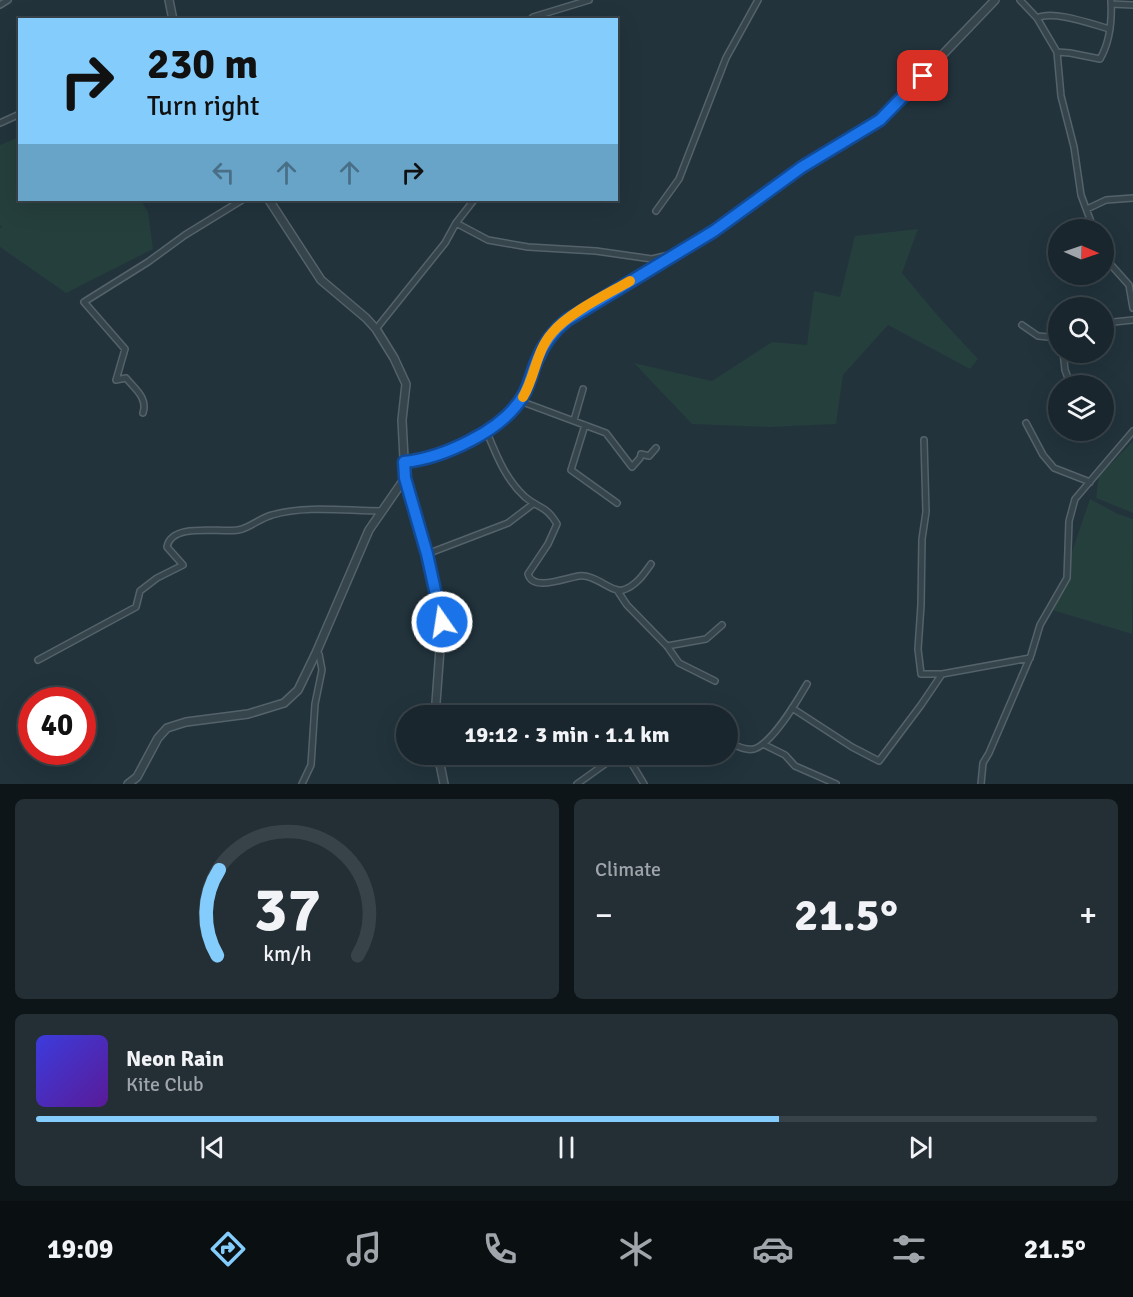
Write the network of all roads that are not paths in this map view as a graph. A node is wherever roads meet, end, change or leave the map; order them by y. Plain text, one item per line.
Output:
1 (8, 0) edge
2 (169, 0) edge
3 (589, 0) edge
4 (758, 0) edge
5 (995, 0) edge
6 (1020, 0) edge
7 (1111, 2) edge
8 (0, 5) edge
9 (1133, 5) edge
10 (173, 18) edge
11 (532, 18) edge
12 (1037, 18) junction
13 (1110, 29) junction
14 (1057, 52) junction
15 (18, 115) edge
16 (0, 123) edge
17 (1133, 198) edge
18 (240, 201) edge
19 (270, 201) edge
20 (473, 201) edge
21 (1087, 209) junction
22 (656, 211) dead end
23 (1090, 219) edge
24 (456, 223) junction
25 (680, 252) junction
26 (1114, 268) edge
27 (1133, 309) edge
28 (1133, 320) edge
29 (1114, 322) edge
30 (1022, 325) dead end
31 (376, 329) junction
32 (1048, 337) edge
33 (583, 389) dead end
34 (520, 402) junction
35 (143, 413) dead end
36 (574, 420) junction
37 (1026, 423) dead end
38 (585, 425) junction
39 (486, 430) junction
40 (1133, 431) edge
41 (924, 440) dead end
42 (656, 448) dead end
43 (404, 462) junction
44 (405, 478) junction
45 (1090, 482) junction
46 (617, 503) dead end
47 (533, 504) junction
48 (382, 511) junction
49 (427, 554) junction
50 (651, 564) dead end
51 (617, 590) junction
52 (723, 625) dead end
53 (667, 646) junction
54 (316, 653) junction
55 (1030, 658) junction
56 (38, 660) dead end
57 (942, 674) junction
58 (715, 681) dead end
59 (807, 684) dead end
60 (436, 705) edge
61 (792, 708) junction
62 (763, 744) junction
63 (738, 747) edge
64 (440, 765) edge
65 (604, 765) edge
66 (633, 765) edge
67 (128, 784) edge
68 (302, 784) edge
69 (444, 784) edge
70 (577, 784) edge
71 (644, 784) edge
72 (836, 784) edge
73 (981, 784) edge

1 - 8 street
2 - 10 street
3 - 11 street
4 - 22 street
5 - 25 street
6 - 12 street
7 - 9 street
7 - 13 street
12 - 13 street
12 - 14 street
13 - 14 street
14 - 21 street
15 - 16 street
17 - 21 street
18 - 35 street
19 - 31 street
20 - 24 street
21 - 23 street
24 - 25 street
24 - 31 street
25 - 34 street
26 - 27 street
28 - 29 street
30 - 32 street
31 - 43 street
33 - 36 street
34 - 36 street
34 - 39 street
36 - 38 street
37 - 45 street
38 - 42 street
38 - 46 street
39 - 43 street
39 - 47 street
40 - 45 street
41 - 57 street
43 - 44 street
44 - 48 street
44 - 49 street
45 - 55 street
47 - 49 street
47 - 51 street
48 - 54 street
48 - 56 street
49 - 60 street
50 - 51 street
51 - 53 street
52 - 53 street
53 - 58 street
54 - 67 street
54 - 68 street
55 - 57 street
55 - 73 street
57 - 61 street
59 - 61 street
61 - 62 street
62 - 63 street
62 - 72 street
64 - 69 street
65 - 70 street
66 - 71 street

